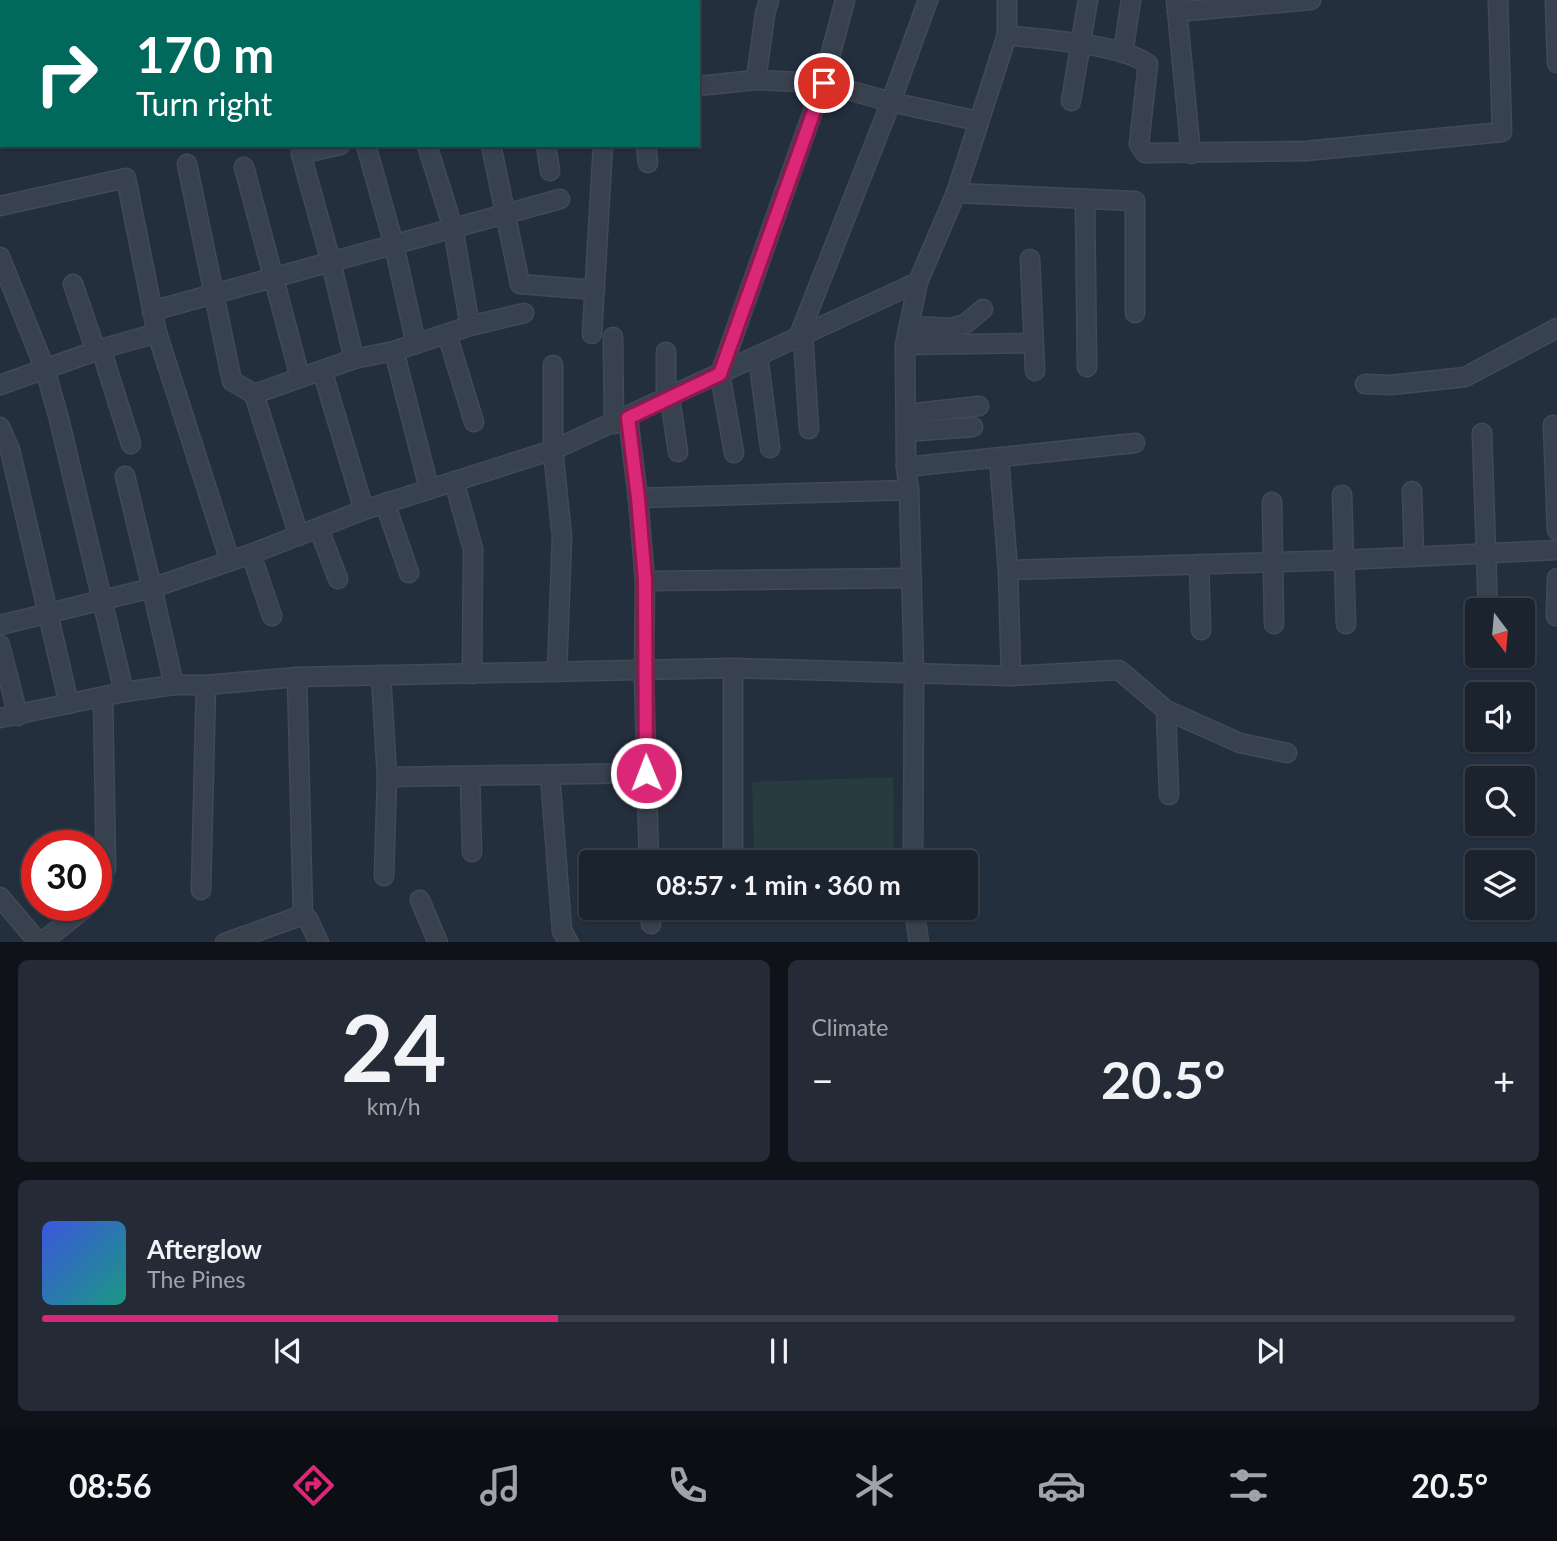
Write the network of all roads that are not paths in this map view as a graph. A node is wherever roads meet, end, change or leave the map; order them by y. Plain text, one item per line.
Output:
1 (769, 0) edge
2 (845, 0) edge
3 (928, 0) edge
4 (1007, 0) edge
5 (1088, 0) edge
6 (1130, 0) edge
7 (1311, 0) edge
8 (1498, 0) edge
9 (1555, 0) edge
10 (1177, 6) edge
11 (1007, 35) junction
12 (1081, 44) junction
13 (1123, 53) junction
14 (1557, 63) edge
15 (756, 80) junction
16 (824, 83) junction
17 (700, 86) edge
18 (1071, 101) dead end
19 (891, 102) junction
20 (978, 121) junction
21 (331, 147) edge
22 (367, 147) edge
23 (428, 147) edge
24 (491, 147) edge
25 (547, 147) edge
26 (603, 147) edge
27 (1191, 154) junction
28 (187, 164) dead end
29 (244, 167) dead end
30 (550, 171) dead end
31 (956, 193) junction
32 (560, 199) dead end
33 (1086, 199) junction
34 (0, 206) edge
35 (504, 215) junction
36 (453, 228) junction
37 (394, 244) junction
38 (0, 257) edge
39 (1030, 259) dead end
40 (331, 262) junction
41 (273, 277) junction
42 (918, 282) junction
43 (73, 284) dead end
44 (594, 290) junction
45 (215, 294) junction
46 (983, 309) dead end
47 (152, 311) junction
48 (524, 313) dead end
49 (1135, 313) dead end
50 (470, 326) junction
51 (909, 326) junction
52 (1557, 328) edge
53 (157, 334) junction
54 (447, 334) junction
55 (592, 334) dead end
56 (613, 337) dead end
57 (800, 337) junction
58 (1033, 343) junction
59 (416, 344) junction
60 (905, 345) junction
61 (99, 350) junction
62 (394, 351) junction
63 (666, 352) dead end
64 (758, 356) junction
65 (354, 359) junction
66 (553, 365) dead end
67 (1087, 367) dead end
68 (45, 369) junction
69 (322, 370) junction
70 (1035, 371) dead end
71 (720, 374) junction
72 (300, 377) junction
73 (0, 384) edge
74 (1366, 384) dead end
75 (254, 394) junction
76 (668, 398) junction
77 (979, 406) dead end
78 (906, 414) junction
79 (621, 421) junction
80 (474, 422) dead end
81 (1553, 425) dead end
82 (0, 427) edge
83 (973, 427) dead end
84 (809, 429) dead end
85 (906, 432) junction
86 (1482, 433) dead end
87 (1135, 443) dead end
88 (131, 444) dead end
89 (770, 448) dead end
90 (553, 450) junction
91 (678, 452) dead end
92 (734, 453) dead end
93 (999, 458) junction
94 (906, 467) junction
95 (125, 476) dead end
96 (454, 481) junction
97 (429, 488) junction
98 (909, 490) junction
99 (1412, 491) dead end
100 (1342, 495) dead end
101 (638, 498) junction
102 (1272, 502) dead end
103 (385, 503) junction
104 (364, 510) junction
105 (319, 528) junction
106 (1557, 530) edge
107 (299, 536) junction
108 (1557, 550) edge
109 (1487, 552) junction
110 (251, 554) junction
111 (1414, 555) junction
112 (1344, 560) junction
113 (230, 561) junction
114 (1272, 561) junction
115 (1199, 564) junction
116 (1008, 570) junction
117 (409, 573) dead end
118 (912, 578) junction
119 (1557, 578) edge
120 (338, 579) dead end
121 (645, 581) junction
122 (152, 588) junction
123 (1488, 598) edge
124 (102, 601) junction
125 (49, 614) junction
126 (272, 616) dead end
127 (1556, 616) edge
128 (1274, 624) dead end
129 (1346, 624) dead end
130 (0, 625) edge
131 (1201, 630) dead end
132 (0, 645) edge
133 (733, 668) junction
134 (644, 671) junction
135 (557, 672) junction
136 (472, 674) junction
137 (914, 674) junction
138 (381, 675) junction
139 (1011, 676) junction
140 (297, 677) junction
141 (174, 685) junction
142 (206, 685) junction
143 (124, 692) junction
144 (103, 697) junction
145 (69, 704) junction
146 (1167, 710) junction
147 (9, 717) edge
148 (1287, 753) dead end
149 (646, 773) junction
150 (551, 775) junction
151 (470, 776) junction
152 (387, 778) junction
153 (1170, 795) dead end
154 (105, 830) edge
155 (649, 850) edge
156 (733, 850) edge
157 (913, 850) edge
158 (472, 852) dead end
159 (384, 876) dead end
160 (201, 890) dead end
161 (0, 897) edge
162 (420, 900) dead end
163 (303, 915) junction
164 (916, 920) edge
165 (68, 921) edge
166 (39, 942) edge
167 (41, 942) edge
168 (228, 942) edge
169 (319, 942) edge
170 (438, 942) edge
171 (568, 942) edge
172 (919, 942) edge

1 - 15 street
2 - 16 street
3 - 19 street
4 - 11 street
5 - 12 street
6 - 13 street
7 - 10 street
8 - 27 street
9 - 14 street
10 - 27 street
11 - 12 street
11 - 20 street
12 - 13 street
12 - 18 street
13 - 27 street
15 - 16 street
15 - 17 street
16 - 19 street
16 - 71 street
19 - 20 street
19 - 57 street
20 - 31 street
21 - 40 street
22 - 37 street
23 - 36 street
24 - 35 street
25 - 30 street
26 - 44 street
28 - 45 street
29 - 41 street
31 - 33 street
31 - 42 street
32 - 35 street
33 - 49 street
33 - 67 street
34 - 47 street
35 - 36 street
35 - 44 street
36 - 37 street
36 - 50 street
37 - 40 street
37 - 59 street
38 - 68 street
39 - 58 street
40 - 41 street
40 - 65 street
41 - 45 street
41 - 72 street
42 - 51 street
42 - 57 street
43 - 61 street
44 - 55 street
45 - 47 street
45 - 75 street
46 - 51 street
47 - 53 street
48 - 50 street
50 - 54 street
51 - 60 street
52 - 74 street
53 - 61 street
53 - 113 street
54 - 59 street
54 - 80 street
56 - 79 street
57 - 64 street
57 - 84 street
58 - 60 street
58 - 70 street
59 - 62 street
60 - 78 street
61 - 68 street
61 - 88 street
62 - 65 street
62 - 97 street
63 - 76 street
64 - 71 street
64 - 89 street
65 - 69 street
66 - 90 street
68 - 73 street
68 - 124 street
69 - 72 street
69 - 104 street
71 - 76 street
71 - 92 street
72 - 75 street
75 - 107 street
76 - 79 street
76 - 91 street
77 - 78 street
78 - 85 street
79 - 90 street
79 - 101 street
81 - 106 street
82 - 125 street
83 - 85 street
85 - 94 street
86 - 109 street
87 - 93 street
90 - 96 street
90 - 135 street
93 - 94 street
93 - 116 street
94 - 98 street
95 - 122 street
96 - 97 street
96 - 136 street
97 - 103 street
98 - 101 street
98 - 118 street
99 - 111 street
100 - 112 street
101 - 121 street
102 - 114 street
103 - 104 street
103 - 117 street
104 - 105 street
105 - 107 street
105 - 120 street
107 - 110 street
108 - 109 street
109 - 111 street
109 - 123 street
110 - 113 street
110 - 126 street
111 - 112 street
112 - 114 street
112 - 129 street
113 - 122 street
114 - 115 street
114 - 128 street
115 - 116 street
115 - 131 street
116 - 139 street
118 - 121 street
118 - 137 street
119 - 127 street
121 - 134 street
122 - 124 street
122 - 141 street
124 - 125 street
124 - 143 street
125 - 130 street
125 - 145 street
132 - 147 street
133 - 134 street
133 - 137 street
133 - 156 street
134 - 135 street
134 - 149 street
135 - 136 street
136 - 138 street
137 - 139 street
137 - 157 street
138 - 140 street
138 - 152 street
139 - 146 street
140 - 142 street
140 - 163 street
141 - 142 street
141 - 143 street
142 - 160 street
143 - 144 street
144 - 145 street
144 - 154 street
145 - 147 street
146 - 148 street
146 - 153 street
149 - 150 street
149 - 155 street
150 - 151 street
150 - 171 street
151 - 152 street
151 - 158 street
152 - 159 street
161 - 166 street
162 - 170 street
163 - 168 street
163 - 169 street
164 - 172 street
165 - 167 street

